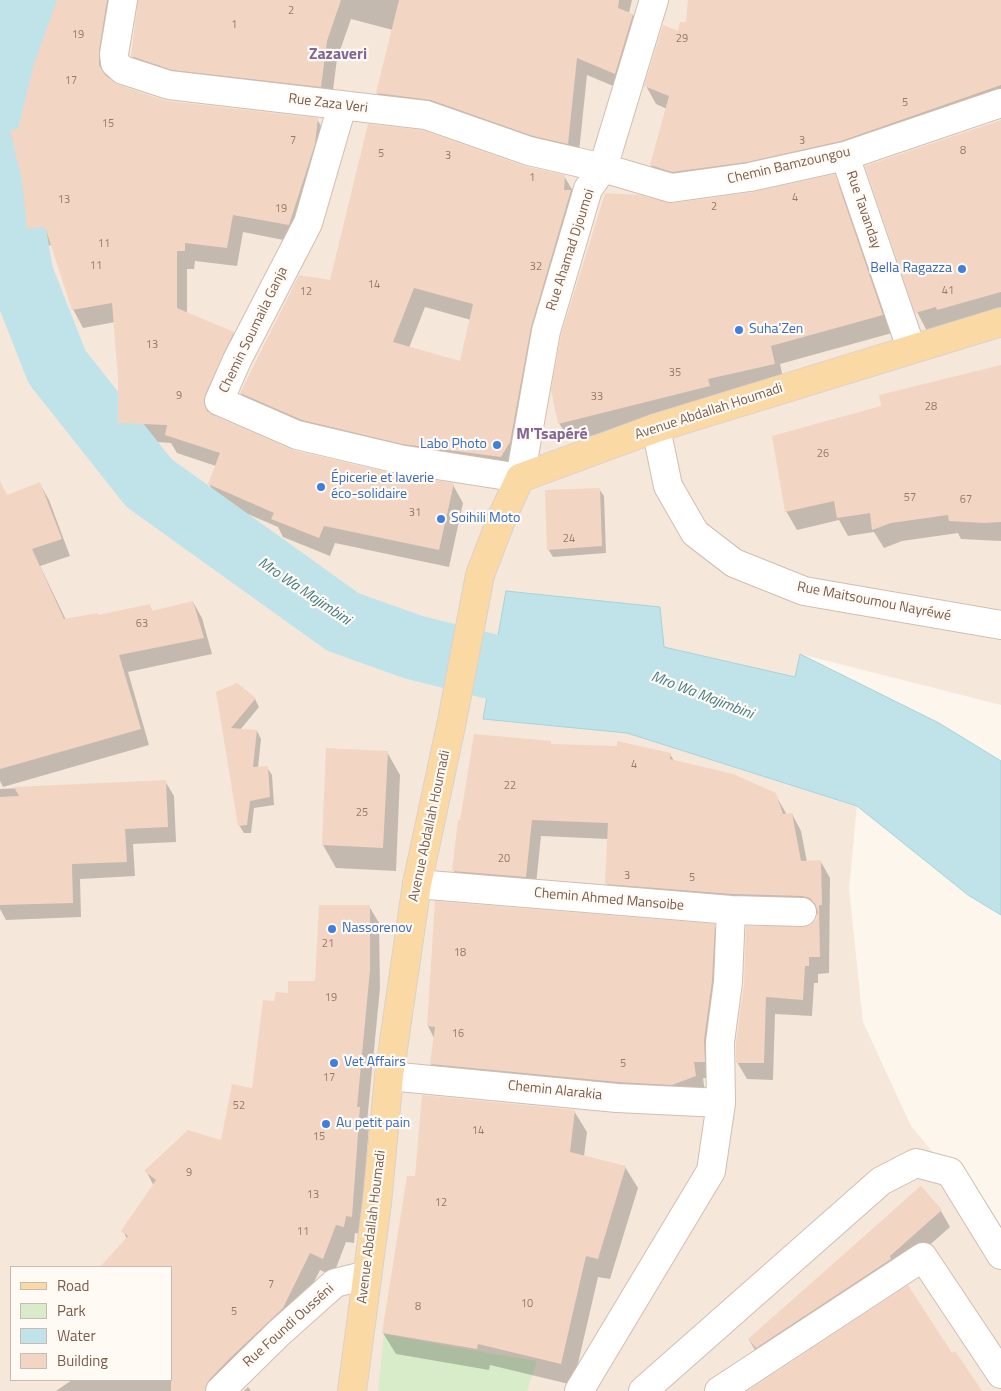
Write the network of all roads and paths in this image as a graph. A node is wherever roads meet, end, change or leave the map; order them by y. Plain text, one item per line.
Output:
1 (123, 0) edge
2 (654, 0) edge
3 (1001, 103) edge
4 (342, 106) junction
5 (845, 156) junction
6 (603, 168) junction
7 (1001, 322) edge
8 (911, 348) junction
9 (656, 428) junction
10 (520, 478) junction
11 (1001, 626) edge
12 (417, 884) junction
13 (731, 910) junction
14 (802, 912) dead end
15 (389, 1076) junction
16 (721, 1103) junction
17 (1001, 1255) edge
18 (367, 1275) junction
19 (1001, 1374) edge
20 (220, 1391) edge
21 (352, 1391) edge
22 (579, 1391) edge
23 (643, 1391) edge
24 (719, 1391) edge

1 - 4 street, Rue Zaza Veri
2 - 6 street, Rue Ahamad Djoumoi
3 - 5 street, Chemin Bamzoungou
4 - 6 street, Rue Zaza Veri
4 - 10 street, Chemin Soumaila Ganja
5 - 6 street, Chemin Bamzoungou
5 - 8 street, Rue Tavanday
6 - 10 street, Rue Ahamad Djoumoi
7 - 8 main road, Avenue Abdallah Houmadi
8 - 9 main road, Avenue Abdallah Houmadi
9 - 10 main road, Avenue Abdallah Houmadi
9 - 11 street, Rue Maitsoumou Nayréwé
10 - 12 main road, Avenue Abdallah Houmadi
12 - 13 street, Chemin Ahmed Mansoibe
12 - 15 main road, Avenue Abdallah Houmadi
13 - 14 street, Chemin Ahmed Mansoibe
13 - 16 street
15 - 16 street, Chemin Alarakia
15 - 18 main road, Avenue Abdallah Houmadi
16 - 22 street
17 - 23 street
18 - 20 street, Rue Foundi Ousséni
18 - 21 main road, Avenue Abdallah Houmadi
19 - 24 street

